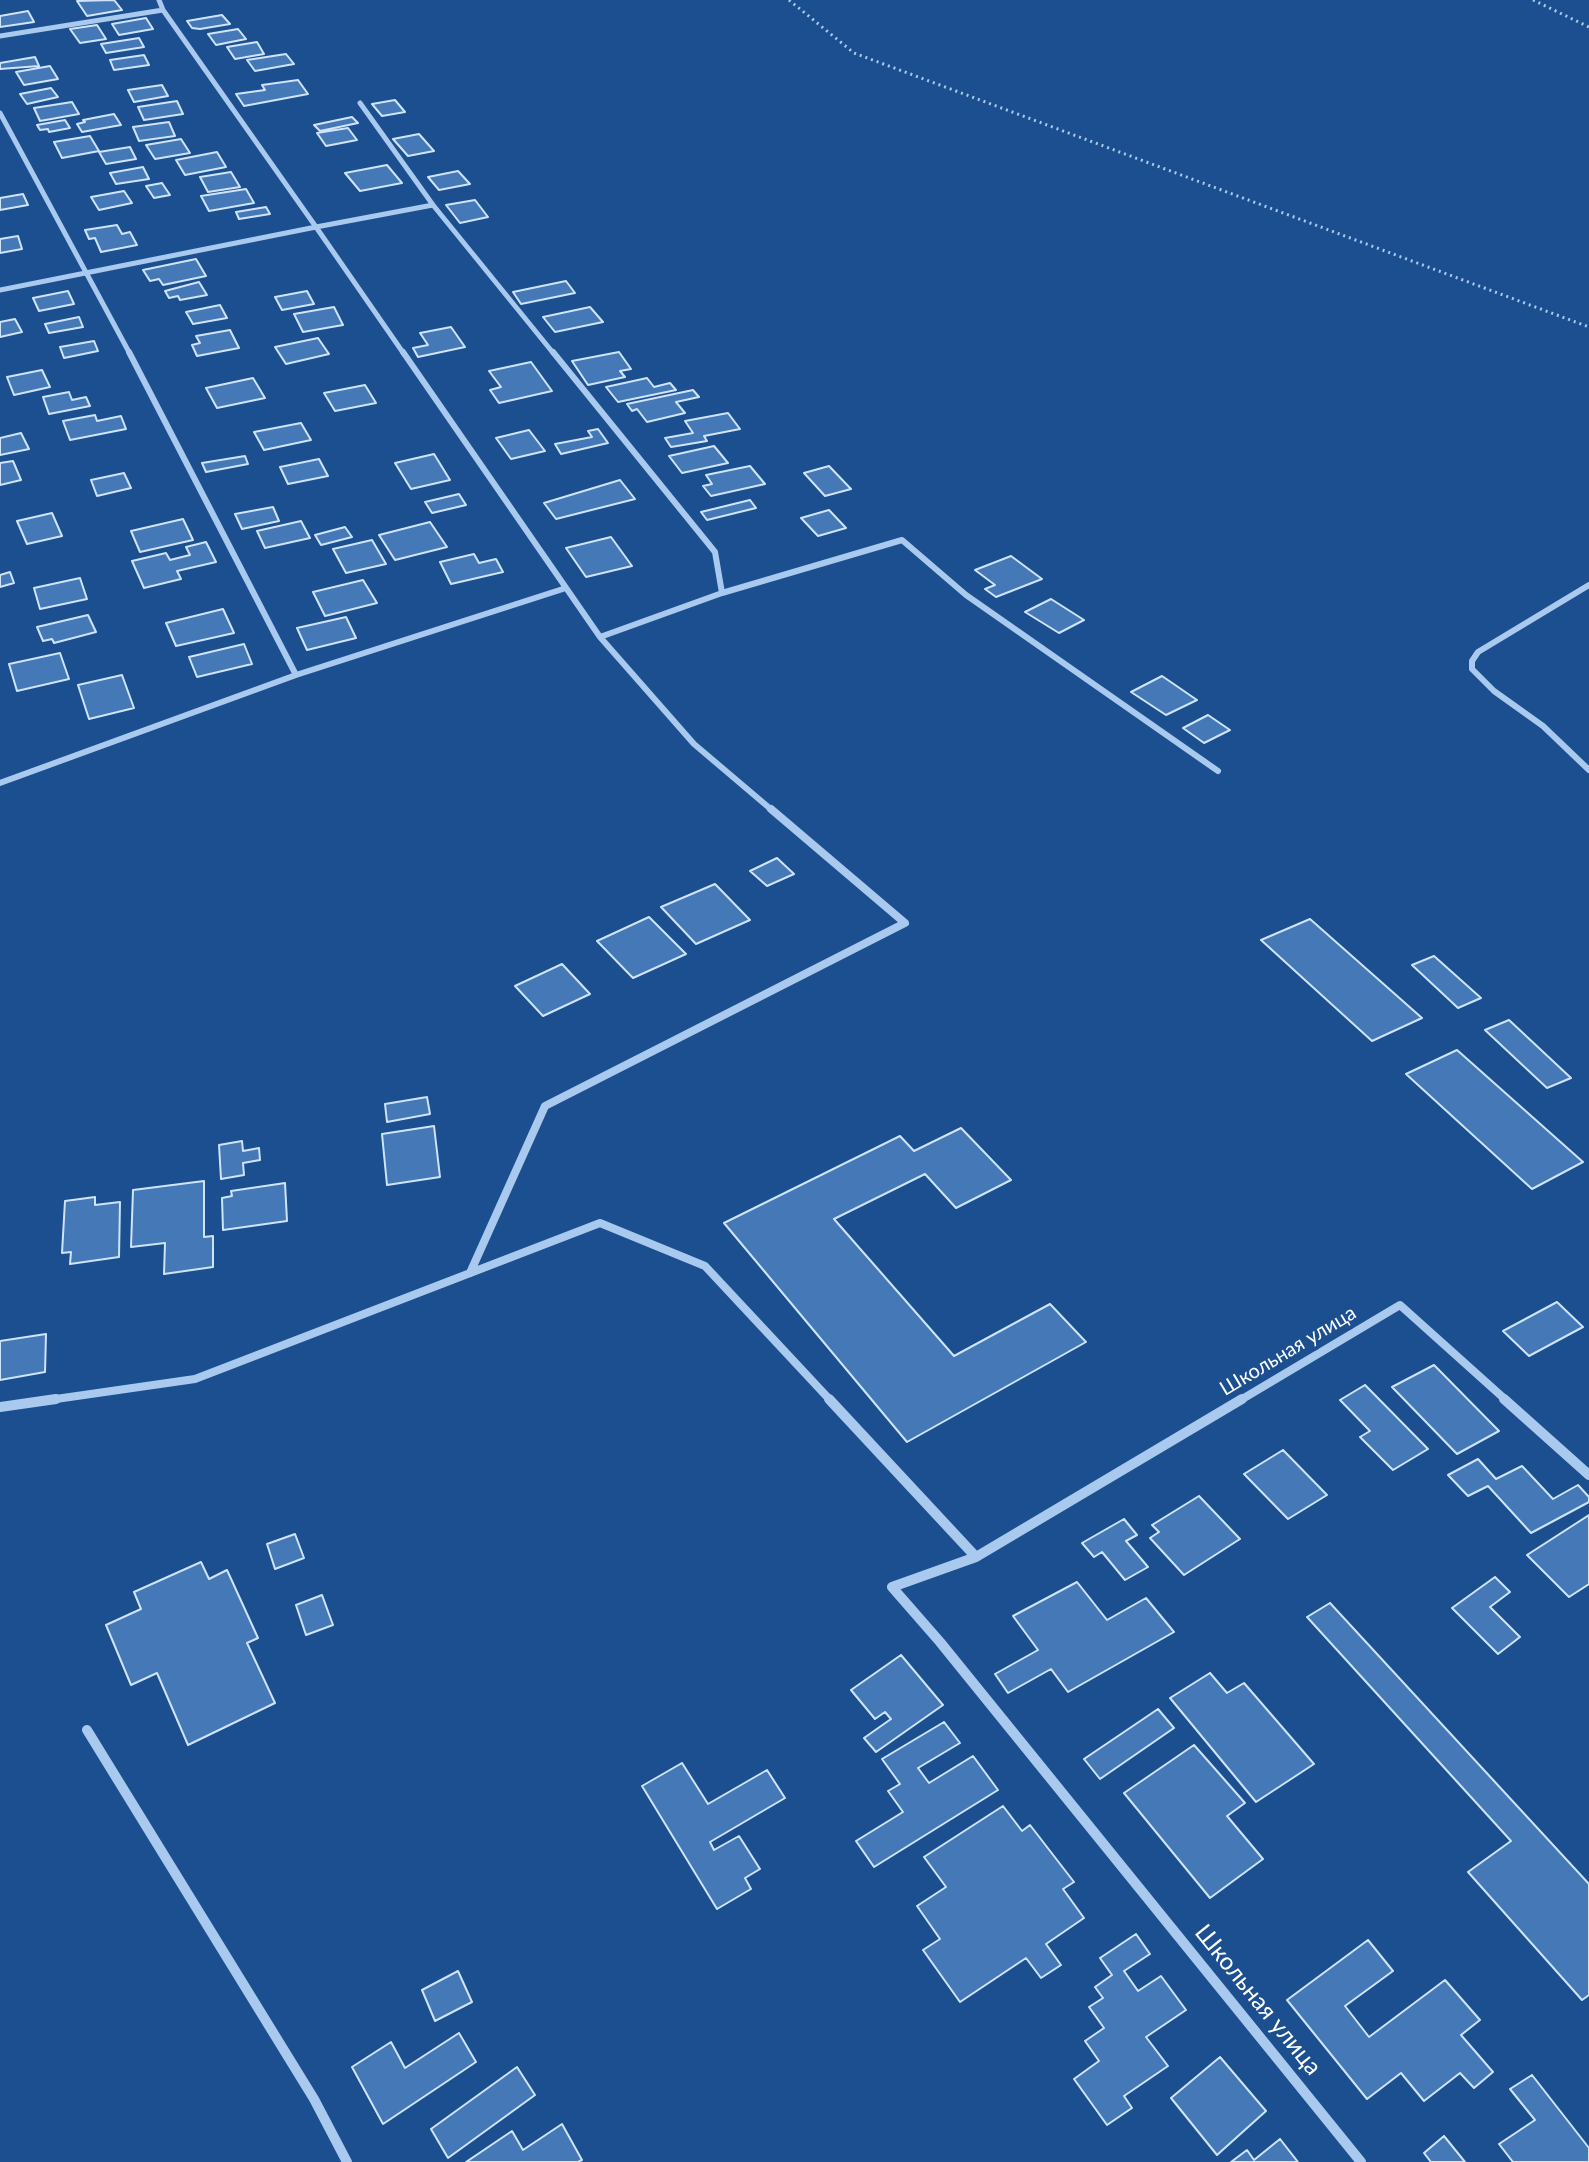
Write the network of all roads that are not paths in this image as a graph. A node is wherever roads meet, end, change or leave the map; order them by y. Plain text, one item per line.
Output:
1 (159, 0) edge
2 (163, 10) junction
3 (0, 36) edge
4 (360, 103) dead end
5 (0, 113) edge
6 (433, 205) junction
7 (316, 227) junction
8 (88, 273) junction
9 (0, 290) edge
10 (1589, 585) edge
11 (566, 588) junction
12 (722, 593) junction
13 (600, 637) junction
14 (296, 675) junction
15 (1589, 770) edge
16 (1218, 771) dead end
17 (0, 773) edge
18 (2, 783) edge
19 (470, 1273) junction
20 (0, 1407) edge
21 (1589, 1475) edge
22 (976, 1557) junction
23 (87, 1730) dead end
24 (347, 2162) edge
25 (1361, 2162) edge

1 - 2 street
2 - 3 street
2 - 7 street
4 - 6 street
5 - 8 street
6 - 7 street
6 - 12 street
7 - 8 street
7 - 11 street
8 - 9 street
8 - 14 street
10 - 15 street
11 - 13 street
11 - 14 street
12 - 13 street
12 - 16 street
13 - 19 street
14 - 18 street
17 - 18 street
19 - 20 street
19 - 22 street
21 - 22 street, Школьная улица
22 - 25 street, Школьная улица
23 - 24 street

